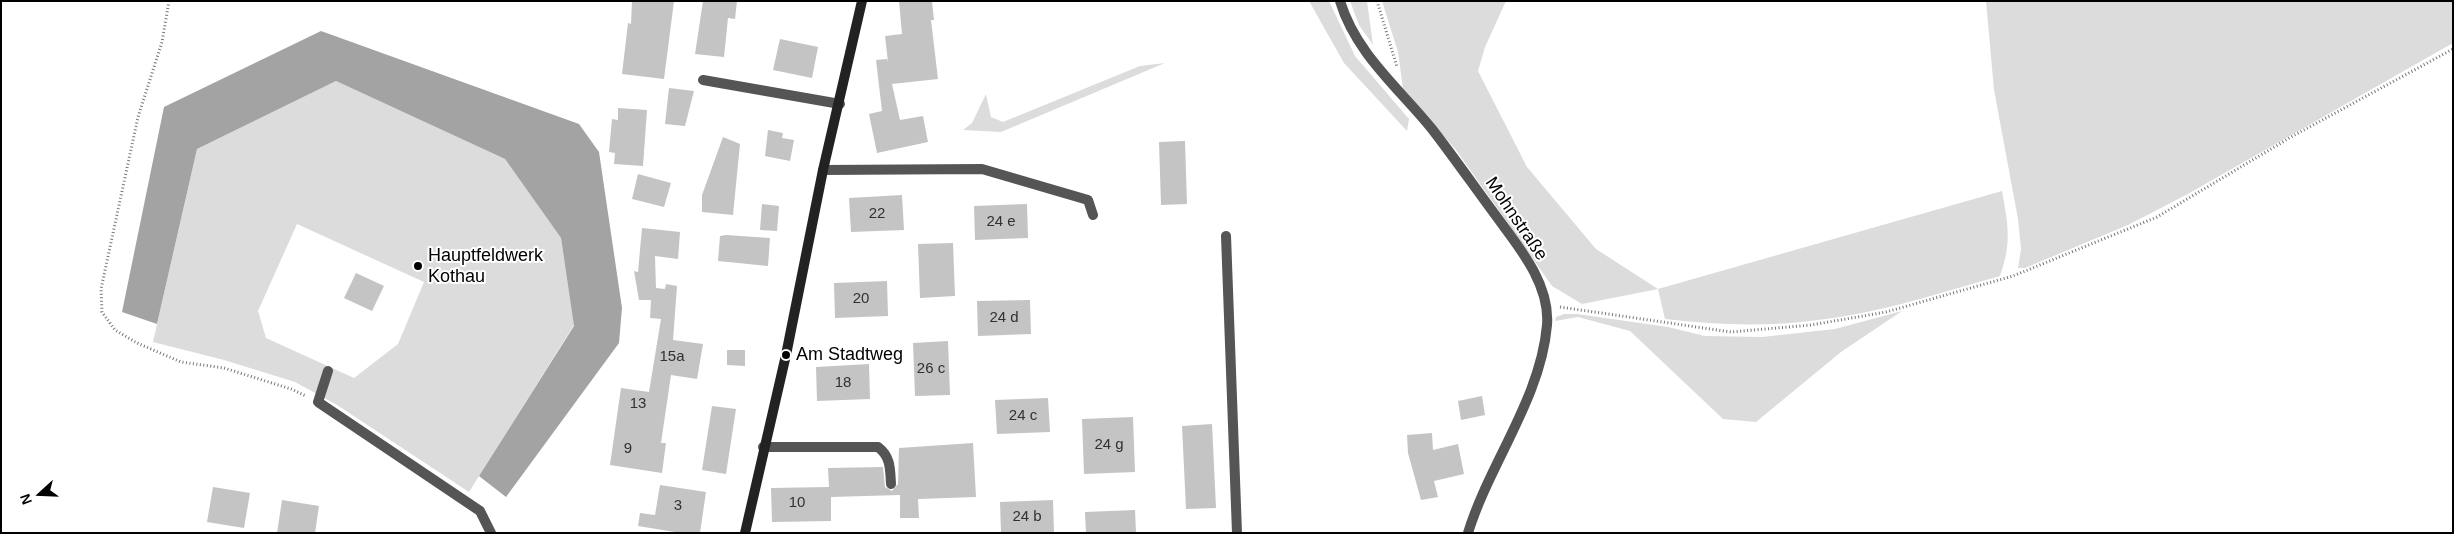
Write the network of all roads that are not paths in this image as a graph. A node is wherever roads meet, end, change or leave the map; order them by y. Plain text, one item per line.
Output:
1 (862, 1) edge
2 (1340, 1) edge
3 (703, 80) dead end
4 (840, 104) junction
5 (822, 170) junction
6 (1094, 216) dead end
7 (1226, 236) dead end
8 (328, 371) dead end
9 (763, 448) junction
10 (891, 484) dead end
11 (491, 533) edge
12 (745, 533) edge
13 (1237, 533) edge
14 (1468, 533) edge

1 - 4 street
2 - 14 street, Mohnstraße
3 - 4 street
4 - 5 street
5 - 6 street
5 - 9 street
7 - 13 street
8 - 11 street
9 - 10 street
9 - 12 street

